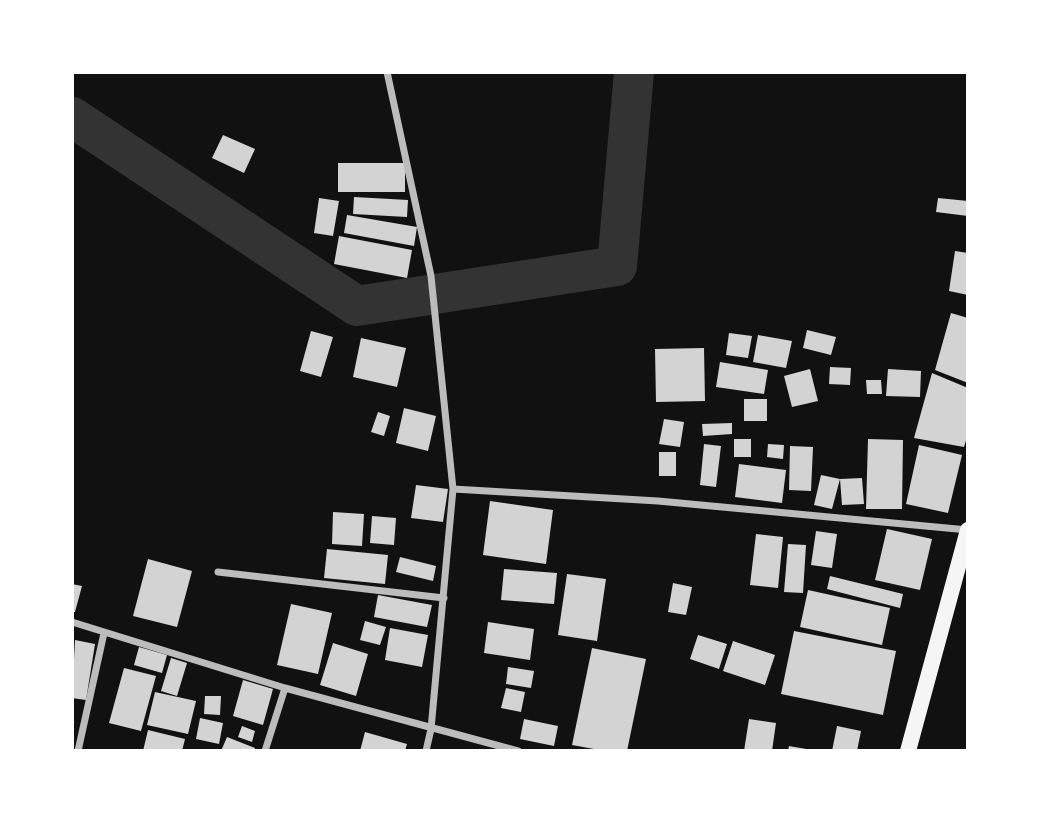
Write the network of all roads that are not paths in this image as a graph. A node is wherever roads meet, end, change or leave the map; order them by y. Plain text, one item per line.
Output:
1 (387, 72) edge
2 (453, 489) junction
3 (968, 530) edge
4 (218, 572) dead end
5 (444, 598) junction
6 (72, 622) edge
7 (104, 633) junction
8 (285, 688) junction
9 (431, 729) junction
10 (76, 741) edge
11 (78, 751) edge
12 (265, 751) edge
13 (426, 751) edge
14 (518, 751) edge
15 (908, 751) edge

1 - 2 street
2 - 3 street
2 - 5 street
3 - 15 main road
4 - 5 street
5 - 9 street
6 - 7 street
7 - 8 street
7 - 10 street
8 - 9 street
8 - 12 street
9 - 13 street
9 - 14 street
10 - 11 street

